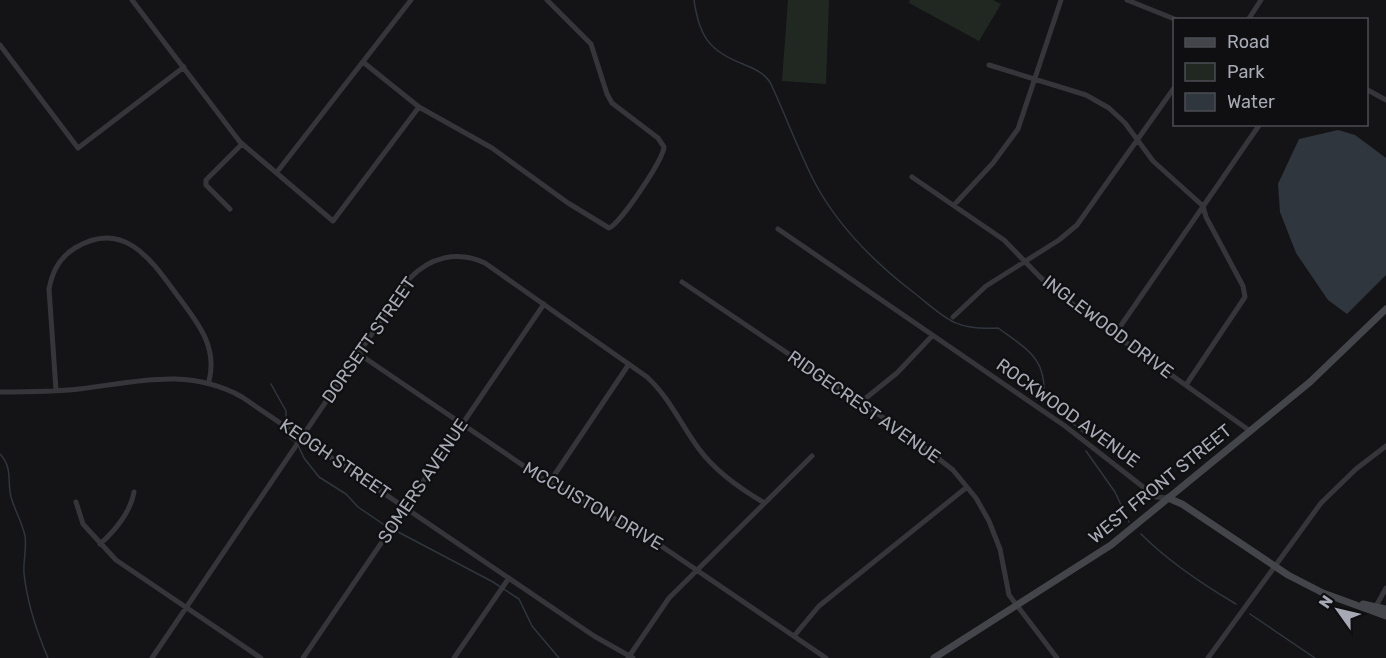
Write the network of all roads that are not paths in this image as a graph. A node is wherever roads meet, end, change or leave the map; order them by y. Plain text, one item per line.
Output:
1 (132, 0) edge
2 (411, 0) edge
3 (547, 0) edge
4 (1060, 0) edge
5 (1127, 0) edge
6 (1261, 0) edge
7 (1249, 18) edge
8 (1173, 19) edge
9 (0, 45) edge
10 (363, 62) junction
11 (989, 65) dead end
12 (184, 68) junction
13 (1036, 80) junction
14 (1173, 89) edge
15 (1368, 90) edge
16 (1386, 100) edge
17 (419, 108) junction
18 (1259, 126) edge
19 (1137, 140) junction
20 (242, 144) junction
21 (277, 172) junction
22 (912, 177) dead end
23 (954, 205) junction
24 (1203, 206) junction
25 (230, 209) dead end
26 (778, 229) dead end
27 (1024, 261) junction
28 (682, 282) dead end
29 (544, 304) junction
30 (1386, 309) edge
31 (952, 317) dead end
32 (1115, 334) junction
33 (932, 336) junction
34 (359, 354) junction
35 (629, 364) junction
36 (209, 381) junction
37 (1186, 385) junction
38 (56, 390) junction
39 (0, 392) edge
40 (861, 402) junction
41 (462, 424) junction
42 (1250, 431) junction
43 (302, 437) junction
44 (1386, 447) edge
45 (812, 456) dead end
46 (549, 483) junction
47 (967, 488) junction
48 (134, 492) dead end
49 (1168, 498) junction
50 (75, 502) dead end
51 (764, 502) junction
52 (406, 507) junction
53 (100, 544) junction
54 (1275, 566) junction
55 (696, 569) junction
56 (509, 578) junction
57 (1386, 588) edge
58 (1016, 606) junction
59 (186, 608) junction
60 (1374, 609) junction
61 (1386, 609) edge
62 (1386, 616) edge
63 (794, 636) junction
64 (630, 657) edge
65 (152, 658) edge
66 (261, 658) edge
67 (303, 658) edge
68 (454, 658) edge
69 (826, 658) edge
70 (934, 658) edge
71 (1057, 658) edge
72 (1208, 658) edge

1 - 12 street
2 - 10 street
3 - 17 street
4 - 13 street
5 - 8 street
6 - 7 street
9 - 12 street
10 - 17 street
10 - 21 street
11 - 13 street
12 - 20 street
13 - 19 street
13 - 23 street
14 - 19 street
15 - 16 street
17 - 21 street
18 - 24 street
19 - 24 street
19 - 27 street
20 - 21 street
20 - 25 street
22 - 23 street, INGLEWOOD DRIVE
23 - 27 street, INGLEWOOD DRIVE
24 - 32 street
24 - 37 street
26 - 33 street, ROCKWOOD AVENUE
27 - 31 street
27 - 32 street, INGLEWOOD DRIVE
28 - 40 street, RIDGECREST AVENUE
29 - 34 street, DORSETT STREET
29 - 35 street, DORSETT STREET
29 - 41 street, SOMERS AVENUE
30 - 42 street, WEST FRONT STREET
32 - 37 street, INGLEWOOD DRIVE
33 - 40 street
33 - 49 street, ROCKWOOD AVENUE
34 - 41 street, MCCUISTON DRIVE
34 - 43 street, DORSETT STREET
35 - 46 street
35 - 51 street, DORSETT STREET
36 - 38 street, KEOGH STREET
36 - 38 street
36 - 43 street, KEOGH STREET
37 - 42 street, INGLEWOOD DRIVE
38 - 39 street, KEOGH STREET
40 - 47 street, RIDGECREST AVENUE
41 - 46 street, MCCUISTON DRIVE
41 - 52 street, SOMERS AVENUE
42 - 49 street, WEST FRONT STREET
43 - 52 street, KEOGH STREET
43 - 59 street, DORSETT STREET
44 - 54 street
45 - 51 street
46 - 55 street, MCCUISTON DRIVE
47 - 58 street, RIDGECREST AVENUE
47 - 63 street
48 - 53 street
49 - 54 street, ROCKWOOD AVENUE
49 - 58 street, WEST FRONT STREET
50 - 53 street
51 - 55 street
52 - 56 street, KEOGH STREET
52 - 67 street, SOMERS AVENUE
53 - 59 street
54 - 60 street, ROCKWOOD AVENUE
54 - 72 street
55 - 63 street, MCCUISTON DRIVE
55 - 64 street
56 - 64 street, KEOGH STREET
56 - 68 street
57 - 60 street
58 - 70 street, WEST FRONT STREET
58 - 71 street, RIDGECREST AVENUE
59 - 65 street, DORSETT STREET
59 - 66 street
60 - 61 street, ROCKWOOD AVENUE
60 - 62 street, ROCKWOOD AVENUE
63 - 69 street, MCCUISTON DRIVE

